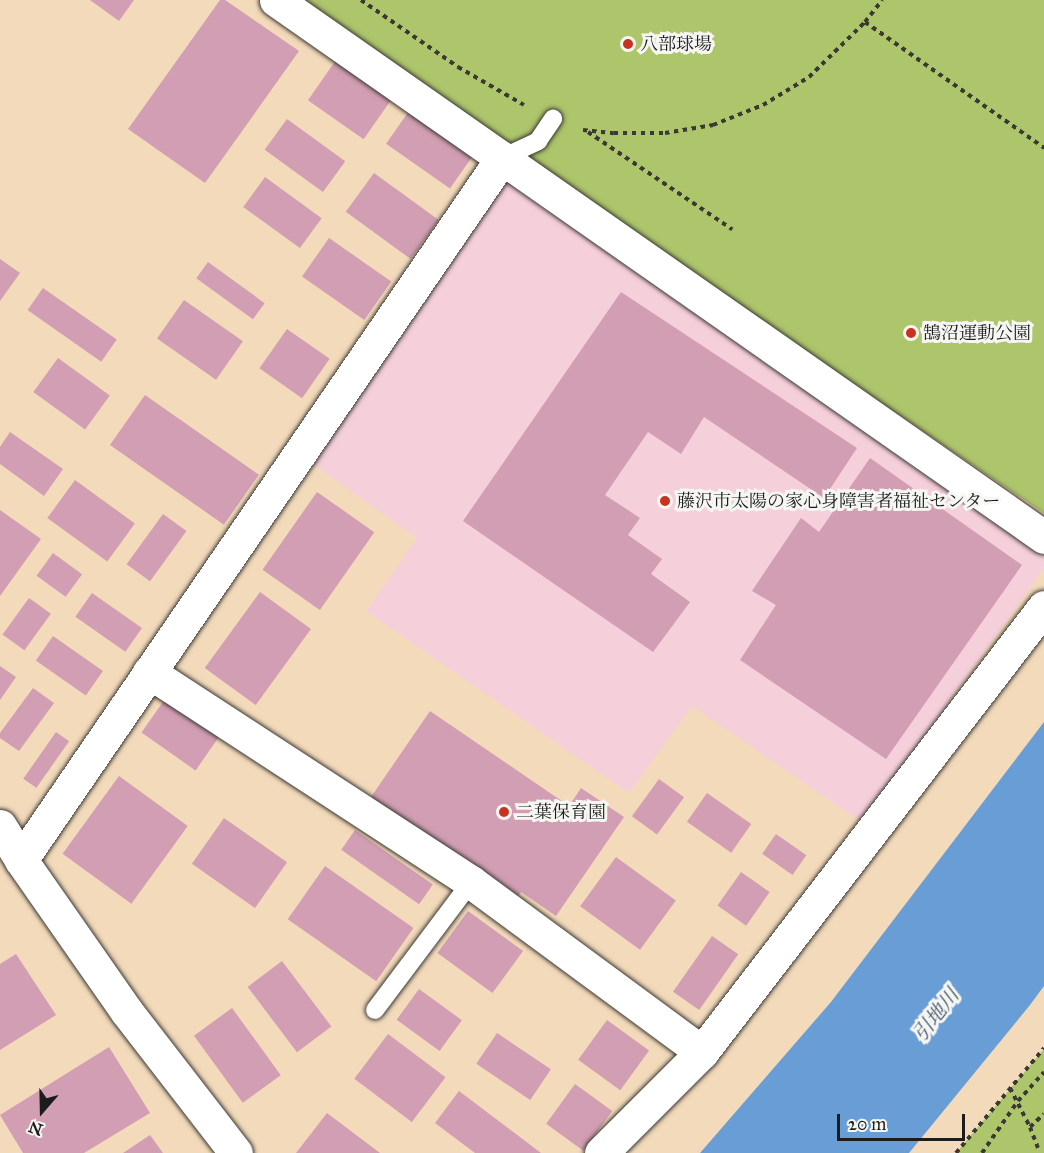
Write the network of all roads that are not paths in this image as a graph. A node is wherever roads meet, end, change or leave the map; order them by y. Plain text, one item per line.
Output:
1 (276, 0) edge
2 (553, 119) road end
3 (502, 158) junction
4 (1044, 537) edge
5 (1044, 608) edge
6 (149, 672) junction
7 (0, 826) edge
8 (21, 860) junction
9 (471, 882) junction
10 (375, 1010) dead end
11 (702, 1052) junction
12 (236, 1153) edge
13 (602, 1153) edge

1 - 3 street
2 - 3 lane
3 - 4 street
3 - 6 street
5 - 11 street
6 - 8 street
6 - 9 street
7 - 8 street
8 - 12 street
9 - 10 lane
9 - 11 street
11 - 13 street

